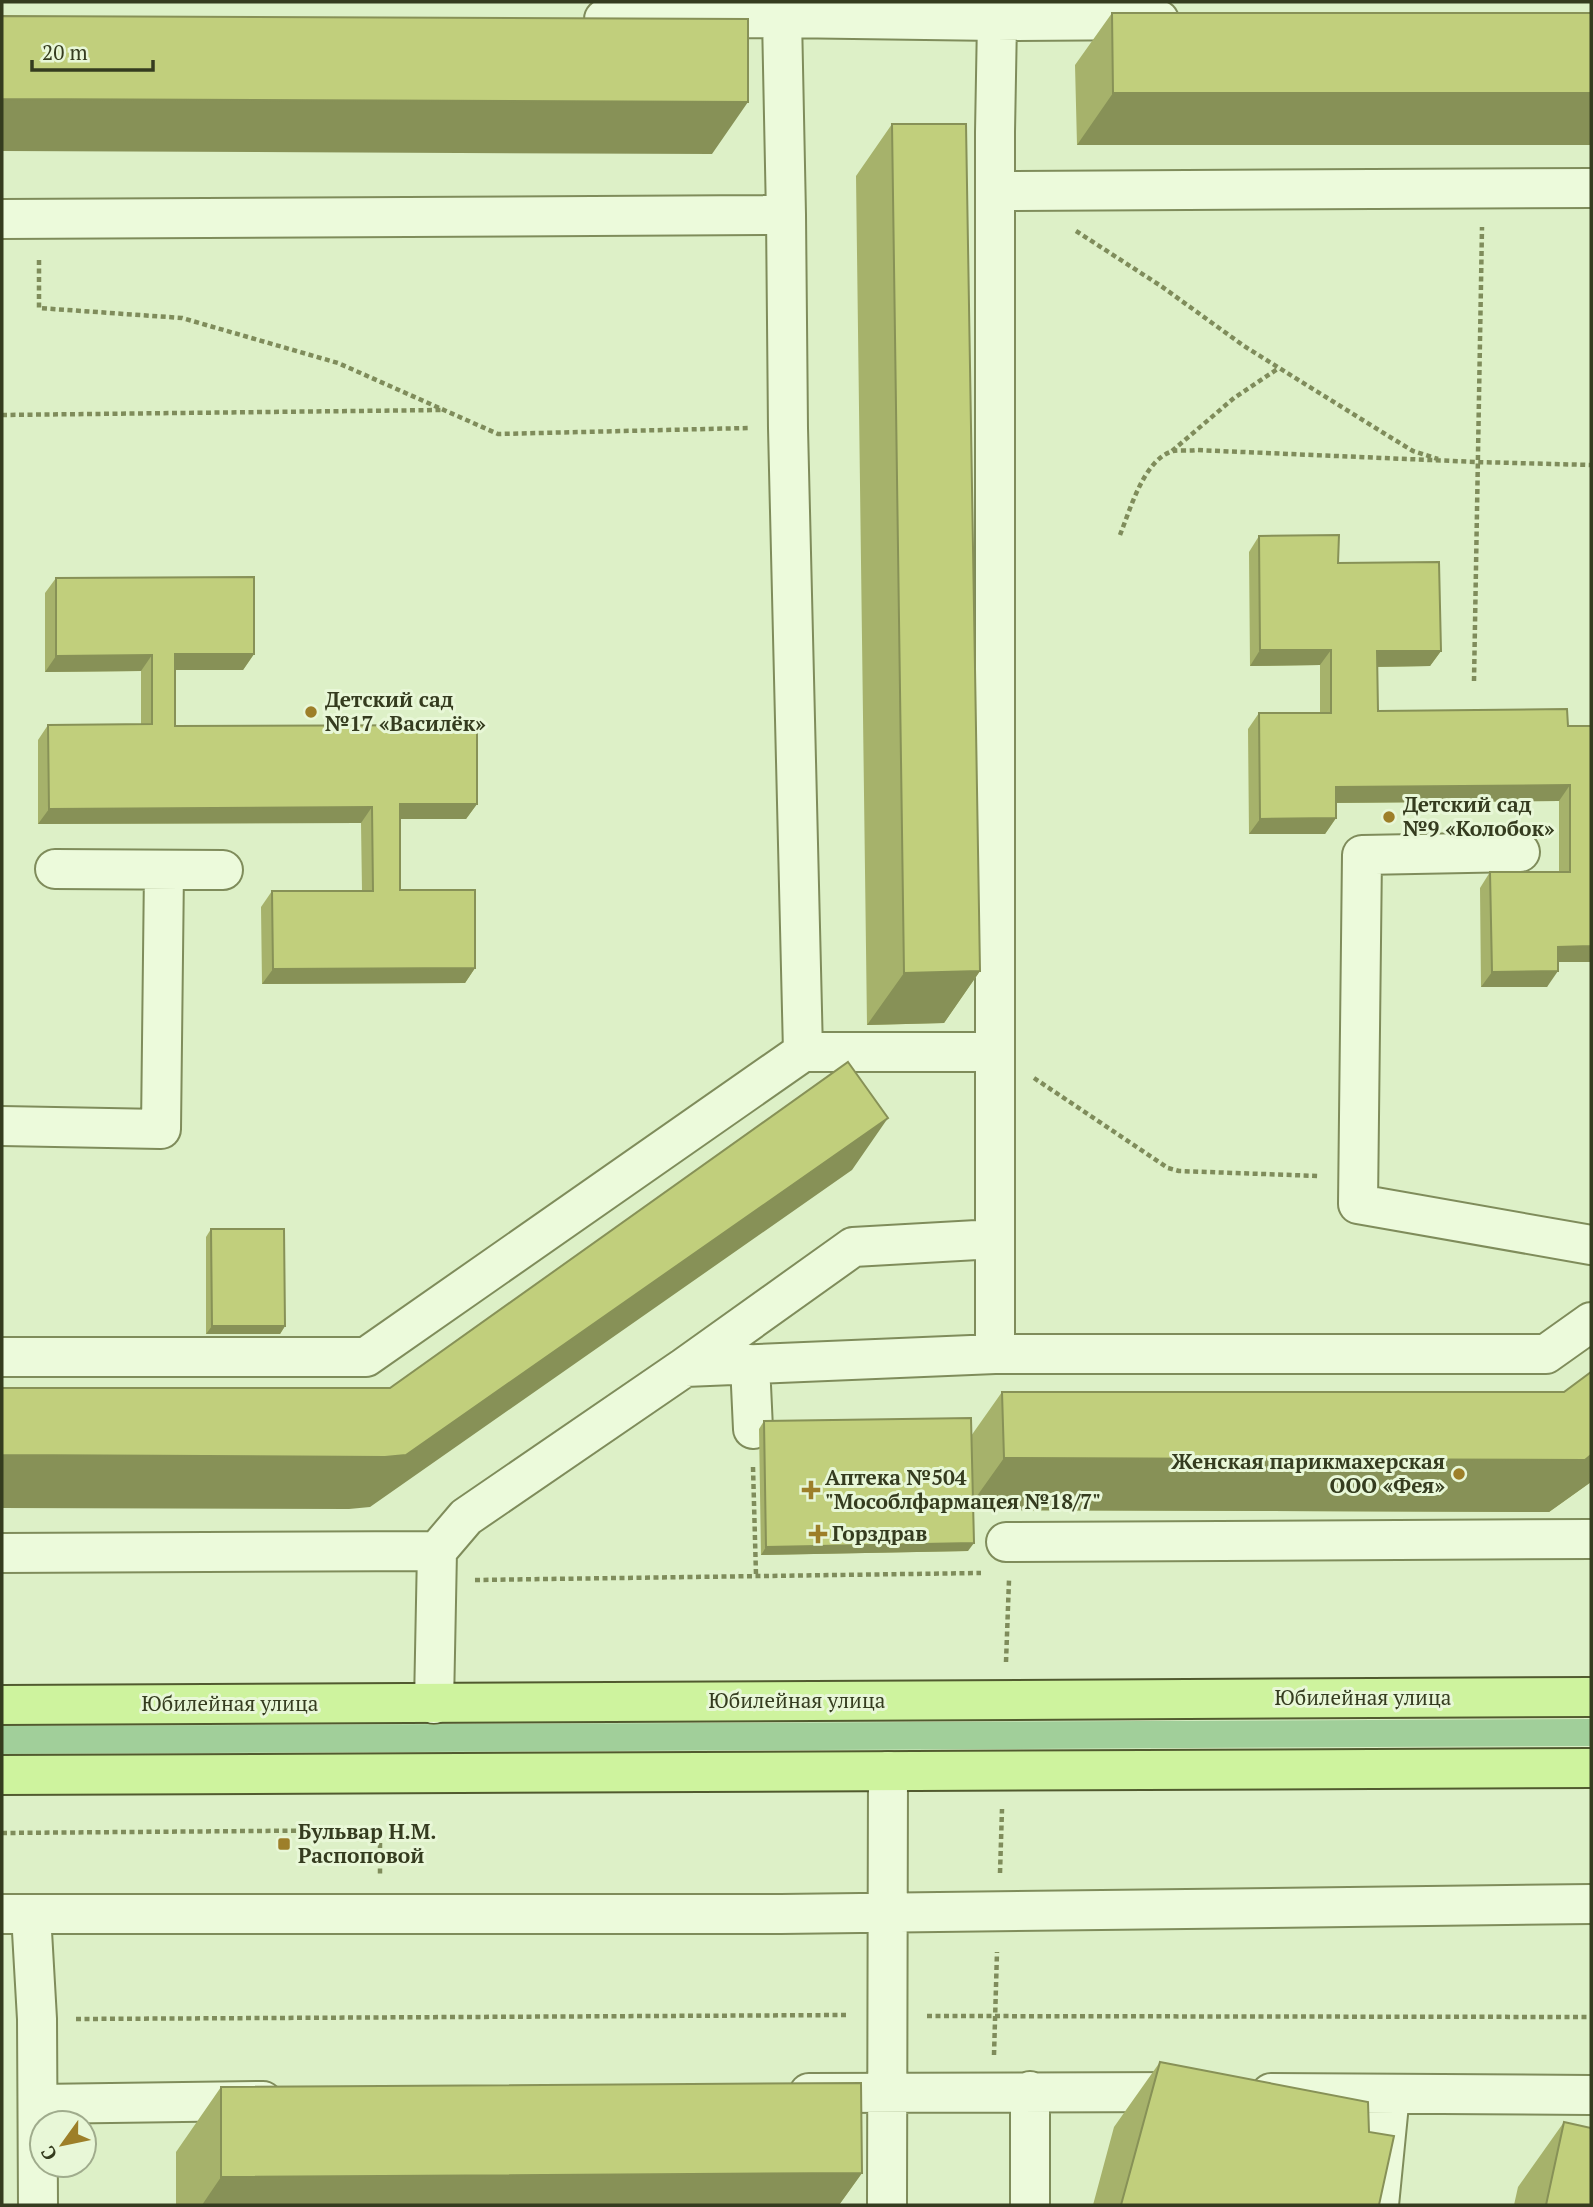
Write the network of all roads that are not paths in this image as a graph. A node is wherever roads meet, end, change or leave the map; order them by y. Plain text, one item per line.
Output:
1 (913, 10) edge
2 (782, 18) junction
3 (573, 19) edge
4 (1191, 20) edge
5 (997, 21) junction
6 (1591, 188) edge
7 (996, 191) junction
8 (786, 215) junction
9 (20, 219) edge
10 (1520, 852) dead end
11 (55, 869) dead end
12 (164, 870) junction
13 (223, 870) dead end
14 (803, 1052) junction
15 (995, 1052) junction
16 (2, 1126) edge
17 (995, 1239) junction
18 (1591, 1245) edge
19 (1591, 1322) edge
20 (995, 1354) junction
21 (2, 1357) edge
22 (751, 1364) junction
23 (685, 1367) junction
24 (752, 1429) road end
25 (1591, 1539) edge
26 (2, 1553) edge
27 (1007, 1557) road end
28 (437, 1566) junction
29 (1591, 1697) edge
30 (434, 1703) junction
31 (2, 1705) edge
32 (1591, 1768) edge
33 (888, 1771) junction
34 (2, 1775) edge
35 (1591, 1904) edge
36 (888, 1913) junction
37 (16, 1914) edge
38 (1030, 2091) junction
39 (887, 2092) junction
40 (775, 2093) edge
41 (1390, 2094) junction
42 (1591, 2095) edge
43 (302, 2101) edge
44 (37, 2105) junction
45 (38, 2205) edge
46 (887, 2205) edge
47 (1030, 2205) edge
48 (1379, 2205) edge

1 - 2 lane
1 - 5 lane
2 - 3 lane
2 - 8 lane
4 - 5 lane
5 - 7 lane
6 - 7 lane
7 - 15 lane
8 - 9 lane
8 - 14 lane
10 - 18 lane
11 - 12 lane
12 - 13 lane
12 - 16 lane
14 - 15 lane
14 - 21 lane
15 - 17 lane
17 - 20 lane
17 - 23 lane
19 - 20 lane
20 - 22 lane
22 - 23 lane
22 - 24 lane
23 - 28 lane
25 - 27 lane
26 - 28 lane
28 - 30 lane
29 - 30 main road, Юбилейная улица
30 - 31 main road, Юбилейная улица
32 - 33 main road
33 - 34 main road
33 - 36 lane
35 - 36 lane
36 - 37 lane
36 - 39 lane
37 - 44 lane
38 - 39 lane
38 - 41 lane
38 - 47 lane
39 - 40 lane
39 - 46 lane
41 - 42 lane
41 - 48 lane
43 - 44 lane
44 - 45 lane

